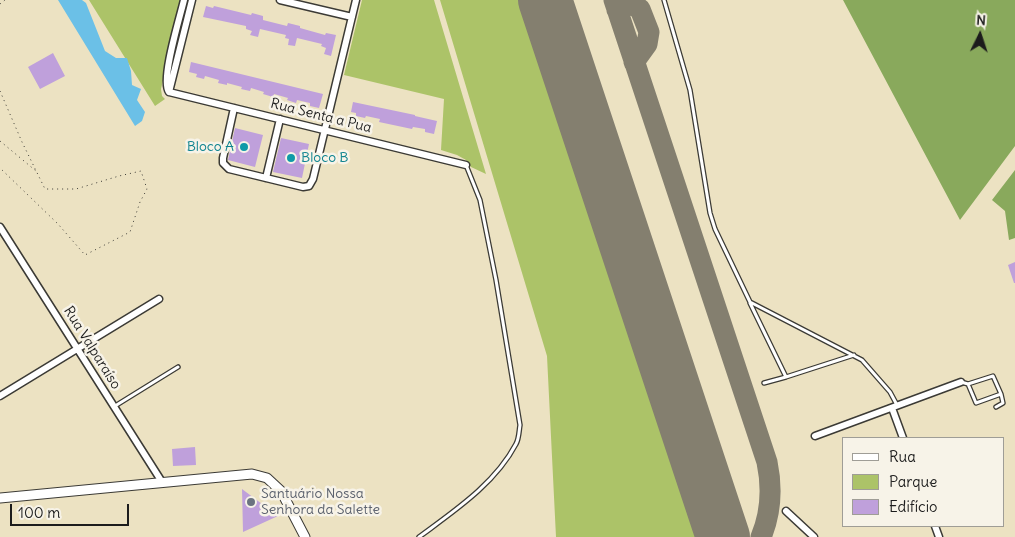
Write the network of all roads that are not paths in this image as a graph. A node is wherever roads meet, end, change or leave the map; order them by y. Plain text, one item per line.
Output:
1 (184, 0) edge
2 (192, 0) edge
3 (280, 0) edge
4 (356, 0) edge
5 (664, 0) edge
6 (352, 17) junction
7 (169, 92) junction
8 (234, 108) junction
9 (280, 119) junction
10 (326, 130) junction
11 (466, 165) joint
12 (266, 178) junction
13 (0, 227) edge
14 (159, 299) dead end
15 (750, 302) junction
16 (78, 349) junction
17 (854, 355) junction
18 (178, 367) dead end
19 (786, 378) junction
20 (961, 382) joint
21 (764, 384) dead end
22 (968, 384) junction
23 (1001, 394) junction
24 (0, 396) edge
25 (114, 406) junction
26 (894, 407) junction
27 (996, 407) dead end
28 (814, 436) dead end
29 (903, 437) edge
30 (162, 482) junction
31 (0, 498) edge
32 (786, 511) dead end
33 (305, 537) edge
34 (419, 537) edge
35 (814, 537) edge

1 - 7 street
2 - 7 street
3 - 6 street
4 - 6 street
5 - 15 lane
6 - 10 street
7 - 8 street, Rua Senta a Pua
8 - 9 street, Rua Senta a Pua
8 - 12 street
9 - 10 street, Rua Senta a Pua
9 - 12 street
10 - 11 street, Rua Senta a Pua
10 - 12 street
11 - 34 lane
13 - 16 street, Rua Valparaíso
14 - 16 street
15 - 17 lane
15 - 19 lane
16 - 24 street
16 - 25 street, Rua Valparaíso
17 - 19 lane
17 - 26 lane
18 - 25 lane
19 - 21 lane
20 - 22 lane
20 - 26 street
22 - 23 lane
22 - 23 lane
23 - 27 lane
25 - 30 street, Rua Valparaíso
26 - 28 street
26 - 29 street
30 - 31 main road
30 - 33 main road
32 - 35 street

